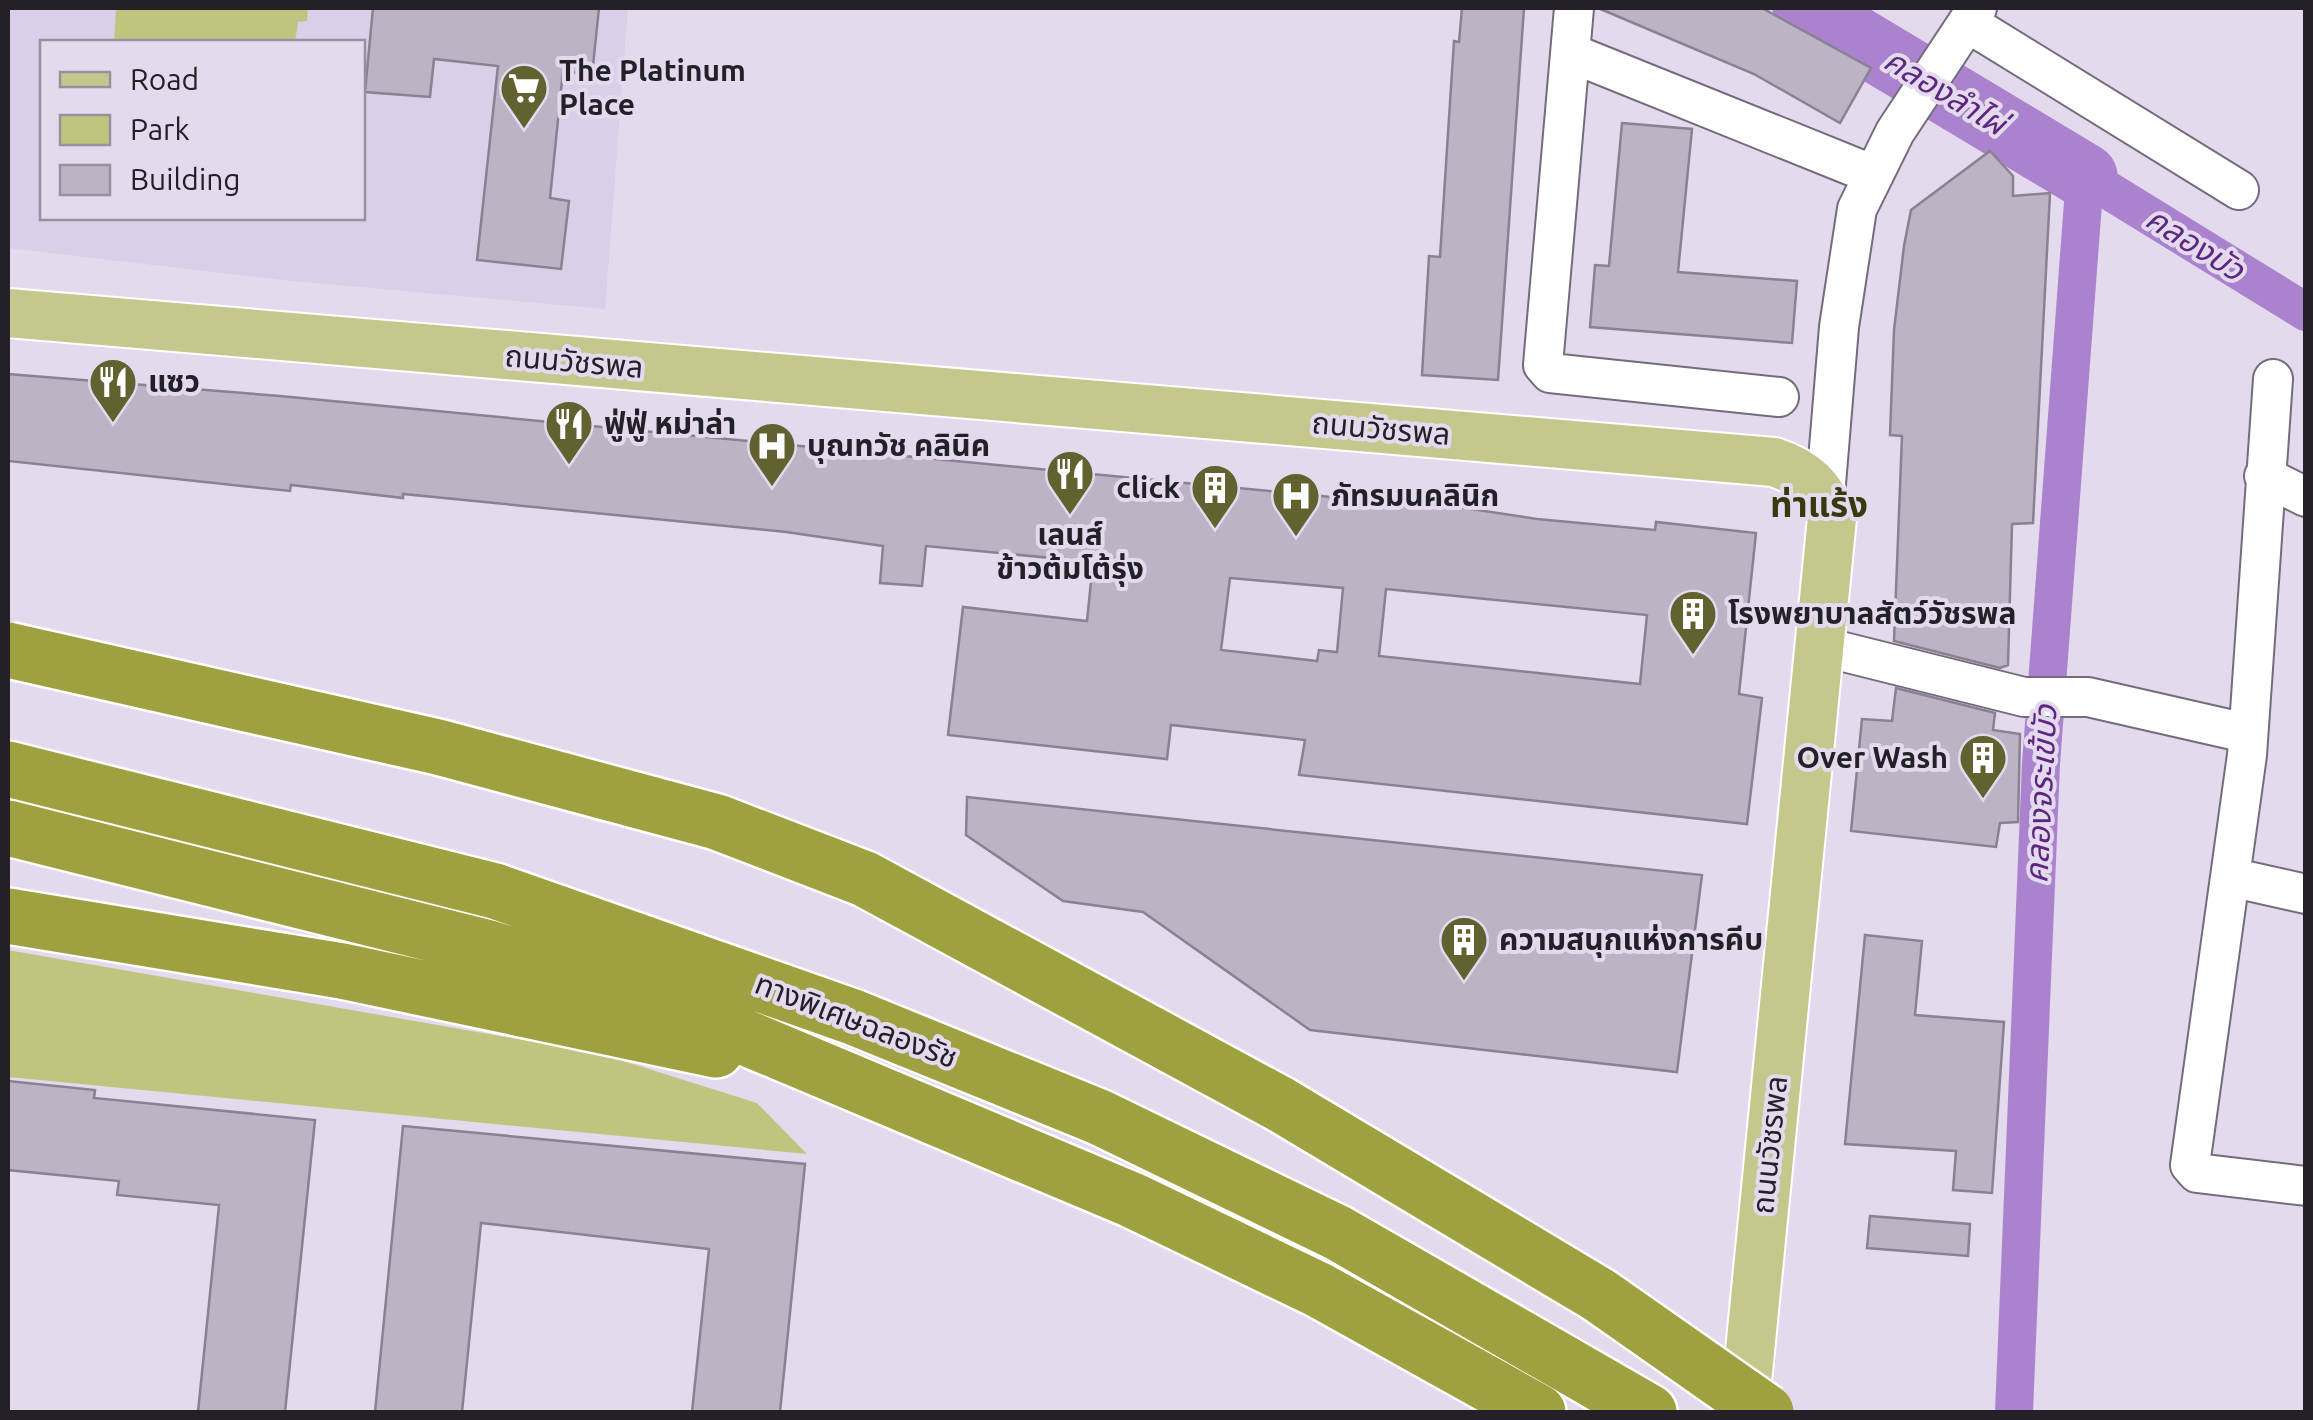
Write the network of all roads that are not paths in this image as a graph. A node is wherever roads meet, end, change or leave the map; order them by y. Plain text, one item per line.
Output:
1 (1574, 8) edge
2 (1966, 25) edge
3 (1571, 54) junction
4 (1874, 174) junction
5 (2239, 190) dead end
6 (8, 313) edge
7 (2273, 379) dead end
8 (1779, 397) dead end
9 (2264, 476) junction
10 (1825, 496) junction
11 (2306, 497) edge
12 (1820, 646) junction
13 (8, 650) edge
14 (2246, 733) junction
15 (8, 769) edge
16 (8, 828) edge
17 (2230, 877) junction
18 (2306, 894) edge
19 (8, 916) edge
20 (808, 1061) junction
21 (2306, 1186) edge
22 (1538, 1412) edge
23 (1649, 1412) edge
24 (1744, 1412) edge
25 (1766, 1412) edge

1 - 3 street
2 - 4 street
2 - 5 street
3 - 4 street
3 - 8 street
4 - 10 street
6 - 10 main road, ถนนวัชรพล
7 - 9 street
9 - 11 street
9 - 14 street
10 - 12 main road, ถนนวัชรพล
12 - 14 street
12 - 24 main road, ถนนวัชรพล
13 - 25 highway, bridge
14 - 17 street
15 - 23 highway, ทางพิเศษฉลองรัช
16 - 20 highway, ทางพิเศษฉลองรัช
17 - 18 street
17 - 21 street
19 - 20 highway
20 - 22 highway, ทางพิเศษฉลองรัช

